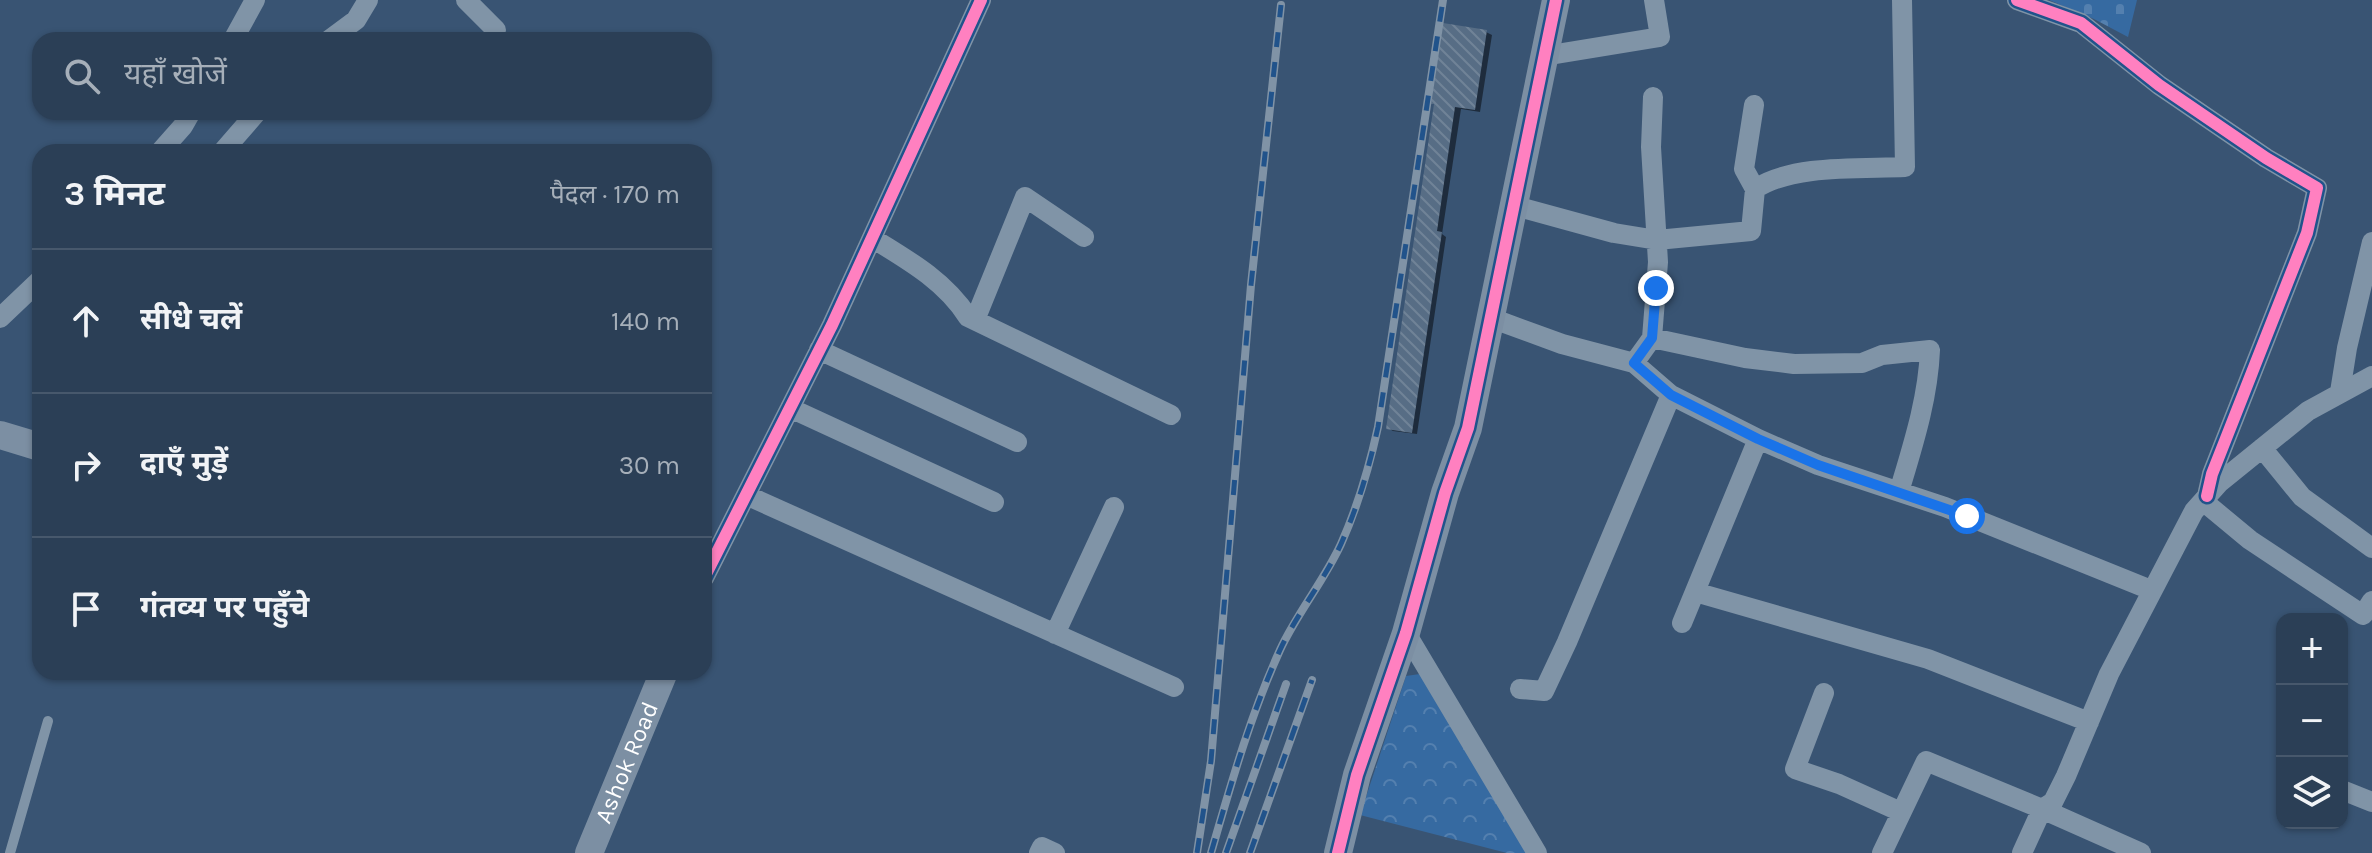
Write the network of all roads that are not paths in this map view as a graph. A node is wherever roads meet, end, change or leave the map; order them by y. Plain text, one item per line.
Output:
1 (255, 0) edge
2 (368, 0) edge
3 (466, 0) edge
4 (981, 0) edge
5 (1556, 0) edge
6 (1654, 0) edge
7 (1902, 0) edge
8 (2017, 0) edge
9 (496, 30) dead end
10 (237, 32) edge
11 (340, 32) edge
12 (1544, 56) junction
13 (1653, 97) dead end
14 (1754, 105) dead end
15 (186, 120) edge
16 (250, 120) edge
17 (167, 144) edge
18 (229, 144) edge
19 (1755, 189) junction
20 (1515, 206) junction
21 (1084, 237) dead end
22 (872, 238) junction
23 (1657, 240) junction
24 (2372, 242) edge
25 (32, 288) edge
26 (0, 318) edge
27 (1491, 318) junction
28 (975, 320) junction
29 (1652, 338) junction
30 (819, 350) junction
31 (1634, 363) junction
32 (2372, 376) edge
33 (2340, 392) junction
34 (1671, 395) junction
35 (790, 408) junction
36 (1171, 415) dead end
37 (0, 435) edge
38 (1758, 439) junction
39 (1017, 442) dead end
40 (32, 445) edge
41 (2262, 448) junction
42 (1899, 492) junction
43 (746, 495) junction
44 (2205, 499) junction
45 (994, 502) dead end
46 (1114, 507) dead end
47 (2372, 548) edge
48 (712, 562) edge
49 (2151, 590) junction
50 (1695, 592) junction
51 (2372, 601) edge
52 (1682, 623) dead end
53 (1406, 633) junction
54 (1055, 634) junction
55 (661, 680) edge
56 (1174, 687) dead end
57 (1520, 689) dead end
58 (1824, 693) dead end
59 (48, 721) dead end
60 (2089, 722) junction
61 (2348, 792) edge
62 (2372, 802) edge
63 (2042, 809) junction
64 (1901, 812) junction
65 (10, 853) edge
66 (589, 853) edge
67 (1039, 853) edge
68 (1055, 853) edge
69 (1338, 853) edge
70 (1537, 853) edge
71 (1882, 853) edge
72 (2022, 853) edge
73 (2141, 853) edge

1 - 10 street
2 - 11 street
3 - 9 street
4 - 22 street
5 - 12 street
6 - 12 street
7 - 19 street
8 - 44 street
12 - 20 street
13 - 23 street
14 - 19 street
15 - 17 street
16 - 18 street
19 - 23 street
20 - 23 street
20 - 27 street
21 - 28 street
22 - 28 street
22 - 30 street
23 - 29 street
24 - 33 street
25 - 26 street
27 - 31 street
27 - 53 street
28 - 36 street
29 - 31 street
29 - 42 street
30 - 35 street
30 - 39 street
31 - 34 street
32 - 33 street
33 - 41 street
34 - 38 street
34 - 57 street
35 - 43 street
35 - 45 street
37 - 40 street
38 - 42 street
38 - 50 street
41 - 44 street
41 - 47 street
42 - 49 street
43 - 48 street
43 - 54 street
44 - 49 street
44 - 51 street
46 - 54 street
49 - 60 street
50 - 52 street
50 - 60 street
53 - 69 street
53 - 70 street
54 - 56 street
55 - 66 street, Ashok Road
58 - 64 street
59 - 65 lane
60 - 63 street
61 - 62 street
63 - 64 street
63 - 72 street
63 - 73 street
64 - 71 street
67 - 68 street

